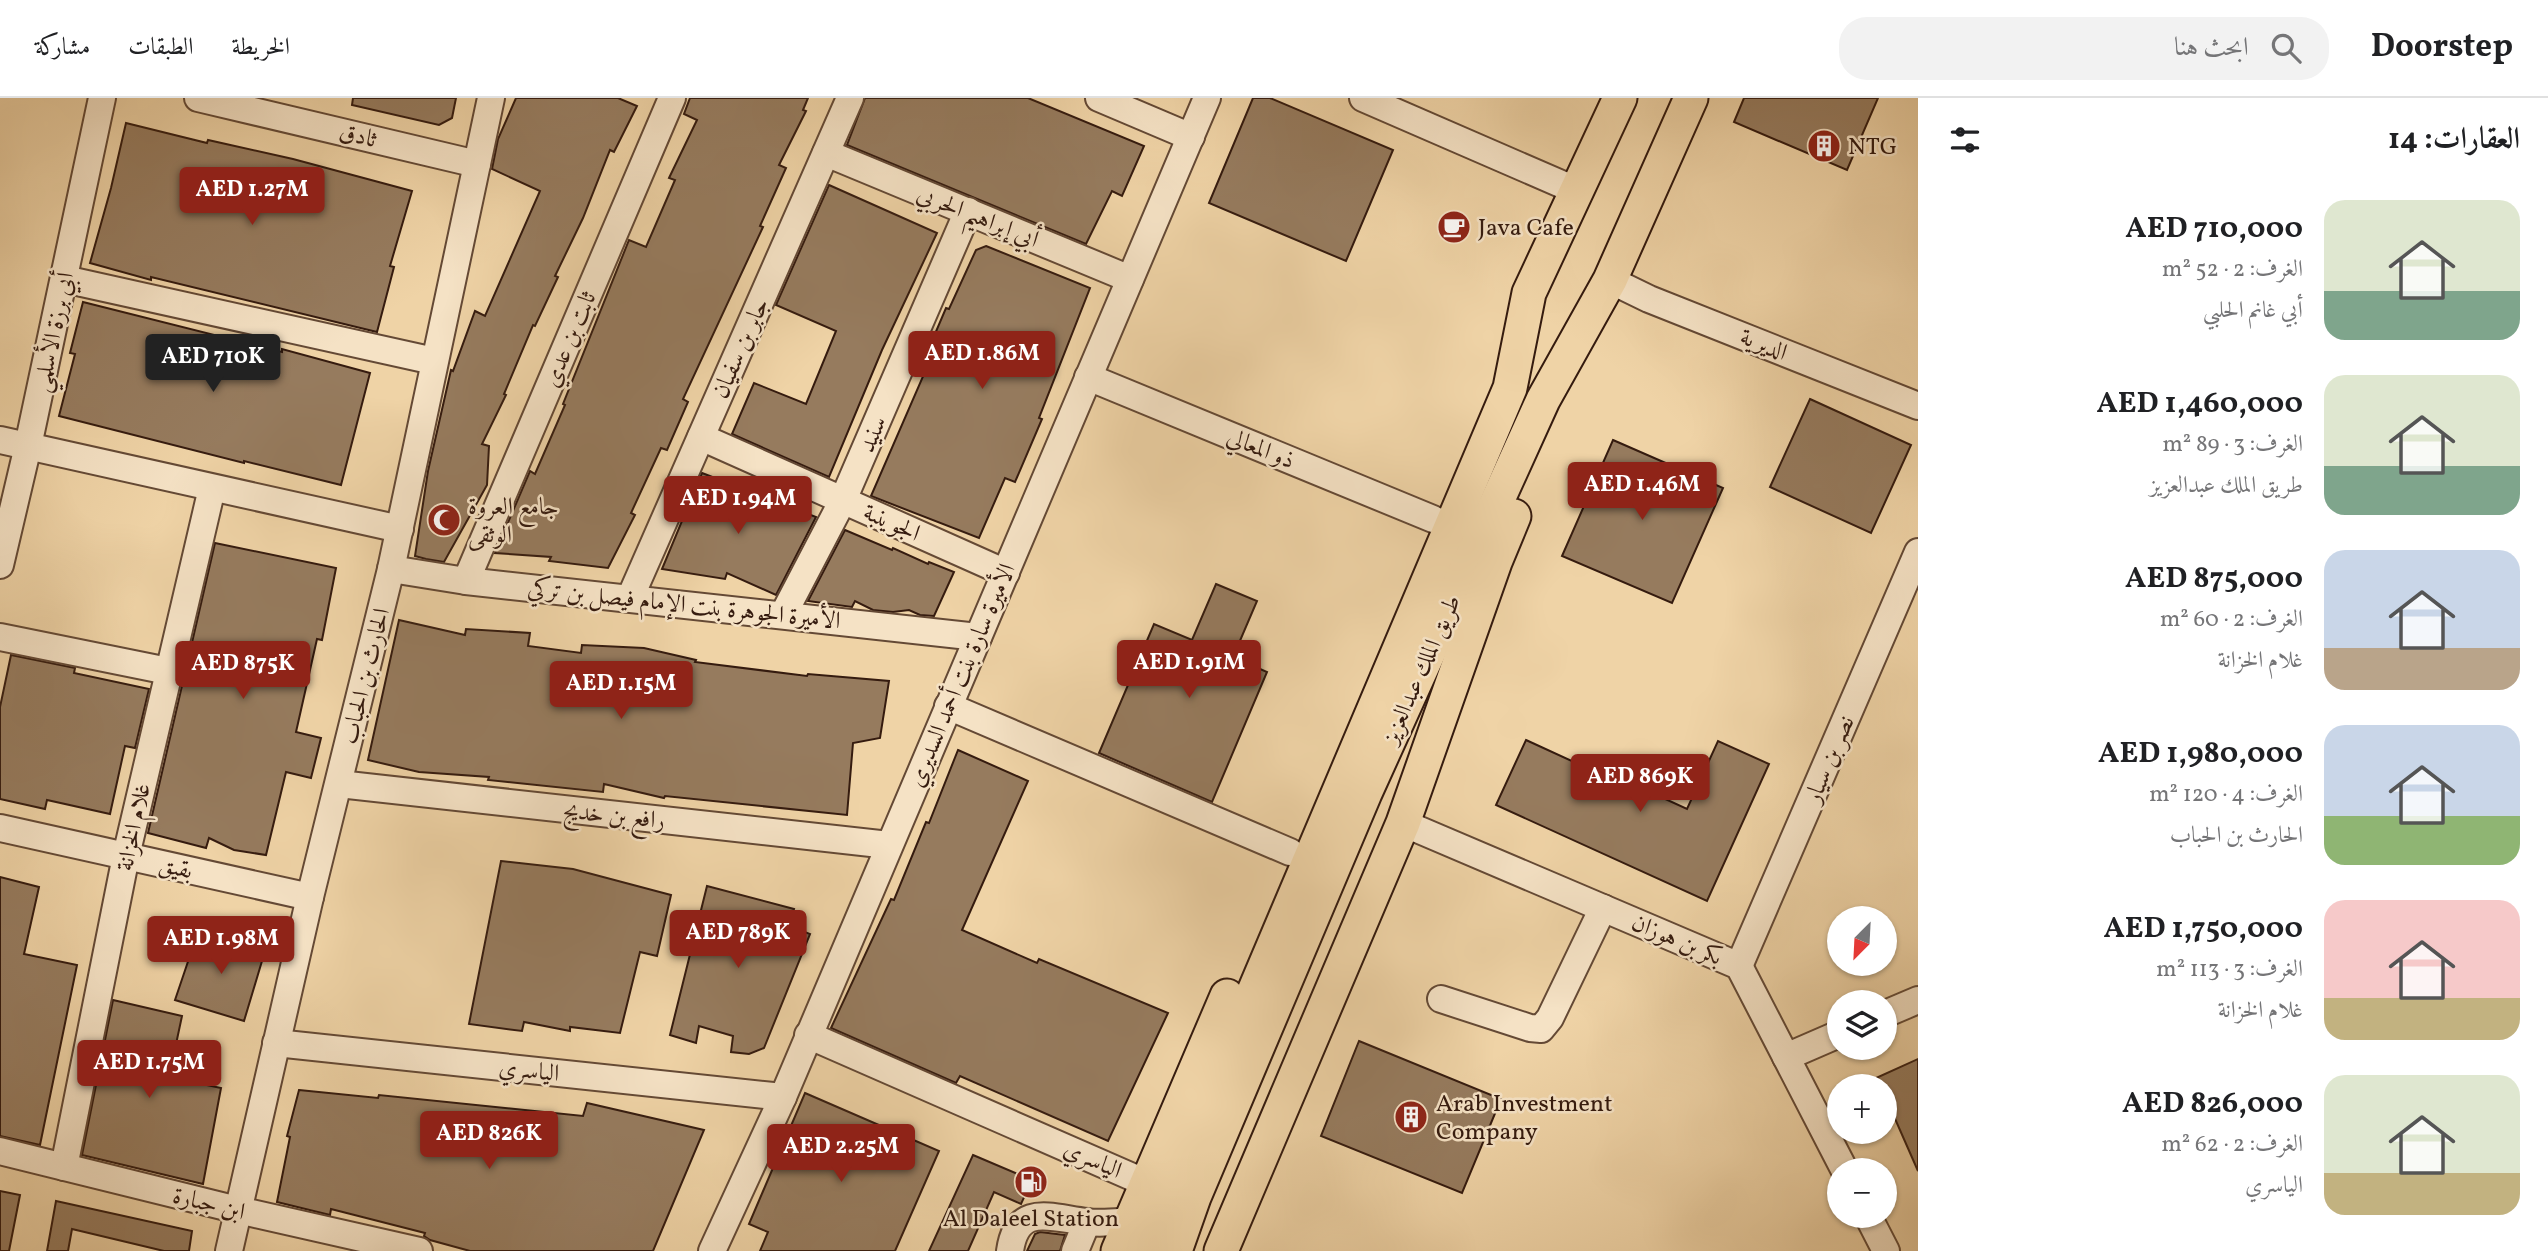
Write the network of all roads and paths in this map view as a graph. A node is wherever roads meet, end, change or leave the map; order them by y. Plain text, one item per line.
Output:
1 (102, 98) edge
2 (198, 98) edge
3 (491, 98) edge
4 (672, 98) edge
5 (850, 98) edge
6 (1099, 98) edge
7 (1207, 98) edge
8 (1363, 98) edge
9 (1620, 98) edge
10 (1691, 98) edge
11 (297, 109) edge
12 (1191, 137) junction
13 (826, 153) junction
14 (477, 164) junction
15 (1575, 190) junction
16 (968, 211) junction
17 (64, 279) junction
18 (1130, 279) junction
19 (1610, 280) junction
20 (1529, 293) junction
21 (1592, 314) junction
22 (434, 361) junction
23 (1088, 377) junction
24 (1918, 406) edge
25 (701, 437) junction
26 (0, 440) edge
27 (28, 446) junction
28 (212, 488) junction
29 (843, 500) junction
30 (1433, 519) junction
31 (400, 529) junction
32 (1918, 552) edge
33 (0, 565) edge
34 (391, 569) junction
35 (1006, 573) junction
36 (466, 580) junction
37 (1910, 593) edge
38 (630, 598) junction
39 (783, 615) junction
40 (0, 637) edge
41 (978, 637) junction
42 (168, 671) junction
43 (948, 706) junction
44 (339, 784) junction
45 (1404, 822) junction
46 (0, 828) edge
47 (889, 845) junction
48 (1290, 852) junction
49 (127, 856) junction
50 (310, 897) junction
51 (1603, 908) junction
52 (1739, 966) junction
53 (1441, 999) dead end
54 (1918, 1000) edge
55 (1897, 1009) edge
56 (808, 1035) junction
57 (1827, 1039) edge
58 (276, 1043) junction
59 (1786, 1057) junction
60 (783, 1097) junction
61 (0, 1151) edge
62 (1838, 1158) edge
63 (64, 1167) junction
64 (1146, 1183) junction
65 (238, 1210) junction
66 (1130, 1221) junction
67 (1087, 1222) junction
68 (1874, 1228) edge
69 (229, 1251) edge
70 (419, 1251) edge
71 (712, 1251) edge
72 (1010, 1251) edge
73 (1075, 1251) edge
74 (1118, 1251) edge
75 (1144, 1251) edge
76 (1175, 1251) edge
77 (1221, 1251) edge
78 (1886, 1251) edge

1 - 17 street, أبي برزة الأسلمي
2 - 11 street, ثادق
3 - 14 street, الحارث بن الحباب
4 - 36 street, ثابت بن عدي
5 - 13 street, جابر بن سفيان
6 - 12 street
7 - 12 street, الأميرة سارة بنت أحمد السديري
8 - 15 street
9 - 15 main road, طريق الملك عبدالعزيز
10 - 19 main road, طريق الملك عبدالعزيز
11 - 14 street, ثادق
12 - 18 street, الأميرة سارة بنت أحمد السديري
13 - 16 street, أبي إبراهيم الحربي
13 - 25 street, جابر بن سفيان
14 - 22 street, الحارث بن الحباب
15 - 20 main road, طريق الملك عبدالعزيز
16 - 18 street, أبي إبراهيم الحربي
16 - 29 street, سنيد
17 - 22 street
17 - 27 street, أبي برزة الأسلمي
18 - 23 street, الأميرة سارة بنت أحمد السديري
19 - 21 main road, طريق الملك عبدالعزيز
19 - 24 street, الديرية
20 - 30 main road
20 - 75 main road, طريق الملك عبدالعزيز
21 - 45 main road
21 - 76 main road, طريق الملك عبدالعزيز
22 - 31 street, الحارث بن الحباب
23 - 30 street, ذو المعالي
23 - 35 street, الأميرة سارة بنت أحمد السديري
25 - 29 street, الجوينبة
25 - 38 street, جابر بن سفيان
26 - 27 street
27 - 28 street
27 - 33 street, أبي برزة الأسلمي
28 - 31 street
28 - 42 street, غلام الخزانة
29 - 35 street, الجوينبة
29 - 39 street, سنيد
30 - 48 main road
31 - 34 street, الحارث بن الحباب
32 - 37 street, نصر بن سيار
34 - 36 street, الأميرة الجوهرة بنت الإمام فيصل بن تركي
34 - 44 street, الحارث بن الحباب
35 - 41 street, الأميرة سارة بنت أحمد السديري
36 - 38 street, الأميرة الجوهرة بنت الإمام فيصل بن تركي
37 - 52 street, نصر بن سيار
38 - 39 street, الأميرة الجوهرة بنت الإمام فيصل بن تركي
39 - 41 street, الأميرة الجوهرة بنت الإمام فيصل بن تركي
40 - 42 street
41 - 43 street, الأميرة سارة بنت أحمد السديري
42 - 49 street, غلام الخزانة
43 - 47 street, الأميرة سارة بنت أحمد السديري
43 - 48 street
44 - 47 street, رافع بن خديج
44 - 50 street, الحارث بن الحباب
45 - 51 street, بكر بن هوزان
45 - 77 main road
46 - 49 street, بقيق
47 - 56 street, الأميرة سارة بنت أحمد السديري
48 - 64 main road
49 - 50 street, بقيق
49 - 63 street, غلام الخزانة
50 - 58 street, الحارث بن الحباب
51 - 52 street, بكر بن هوزان
51 - 53 street
52 - 59 street, بكر بن هوزان
54 - 55 street
56 - 60 street, الأميرة سارة بنت أحمد السديري
56 - 64 street, الياسري
57 - 59 street
58 - 60 street, الياسري
58 - 65 street, الحارث بن الحباب
59 - 62 street, بكر بن هوزان
60 - 71 street, الأميرة سارة بنت أحمد السديري
61 - 63 street, ابن جبارة
63 - 65 street, ابن جبارة
64 - 66 main road
65 - 69 street, الحارث بن الحباب
65 - 70 street, ابن جبارة
66 - 67 street
66 - 74 main road
67 - 72 street
67 - 73 street
68 - 78 street

